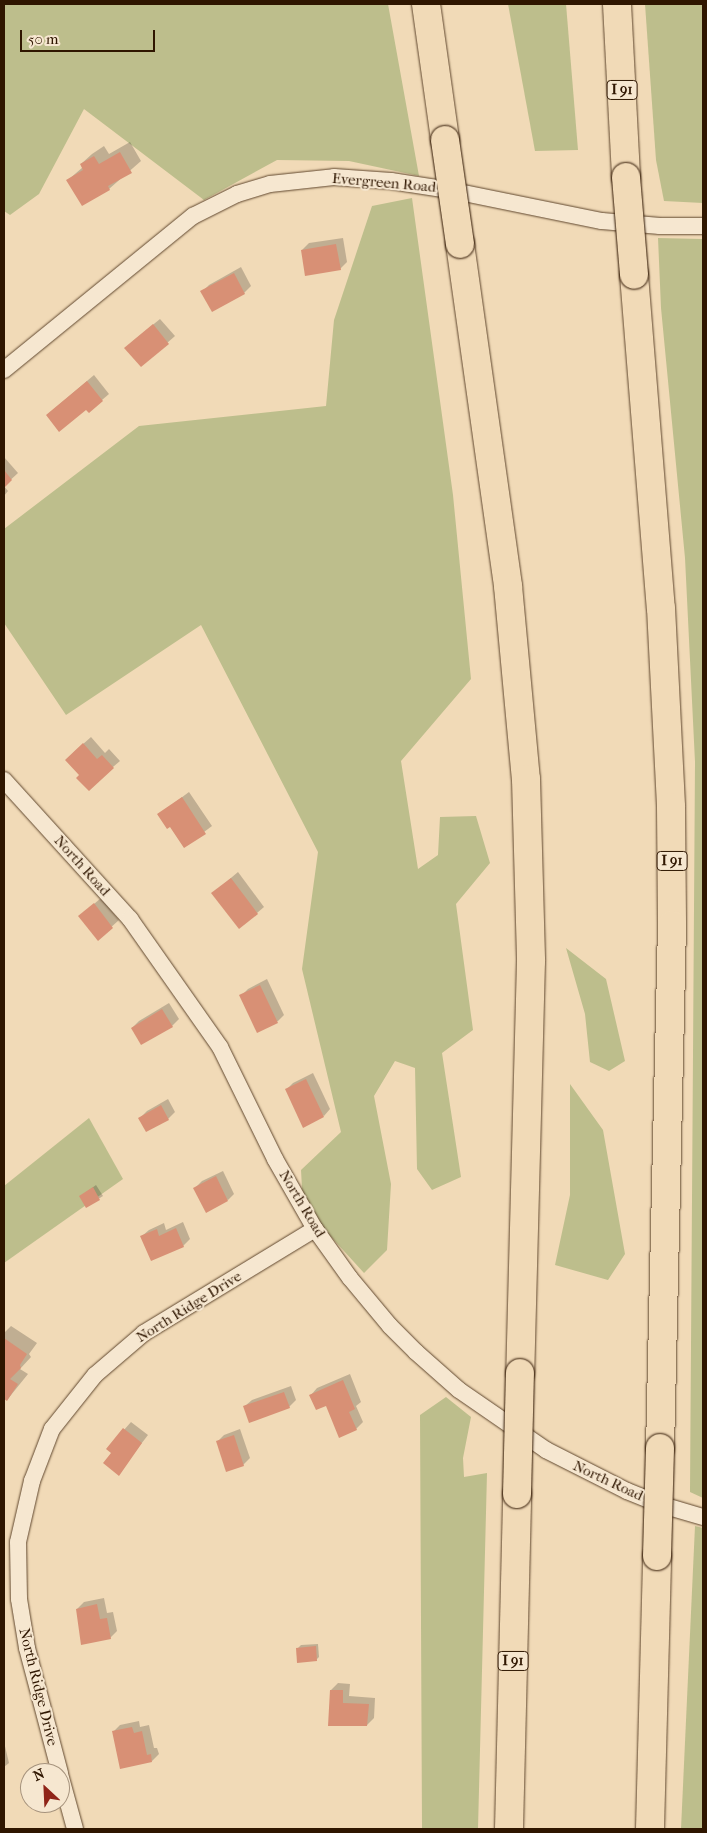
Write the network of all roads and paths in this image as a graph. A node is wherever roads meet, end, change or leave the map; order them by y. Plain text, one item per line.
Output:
1 (426, 4) edge
2 (617, 4) edge
3 (703, 226) edge
4 (4, 370) edge
5 (4, 780) edge
6 (315, 1229) junction
7 (703, 1517) edge
8 (57, 1763) edge
9 (70, 1811) edge
10 (75, 1829) edge
11 (509, 1829) edge
12 (650, 1829) edge

1 - 11 highway, I 91, bridge
2 - 12 highway, I 91, bridge
3 - 4 street, Evergreen Road
5 - 6 street, North Road
6 - 7 street, North Road
6 - 8 street, North Ridge Drive
9 - 10 street, North Ridge Drive

